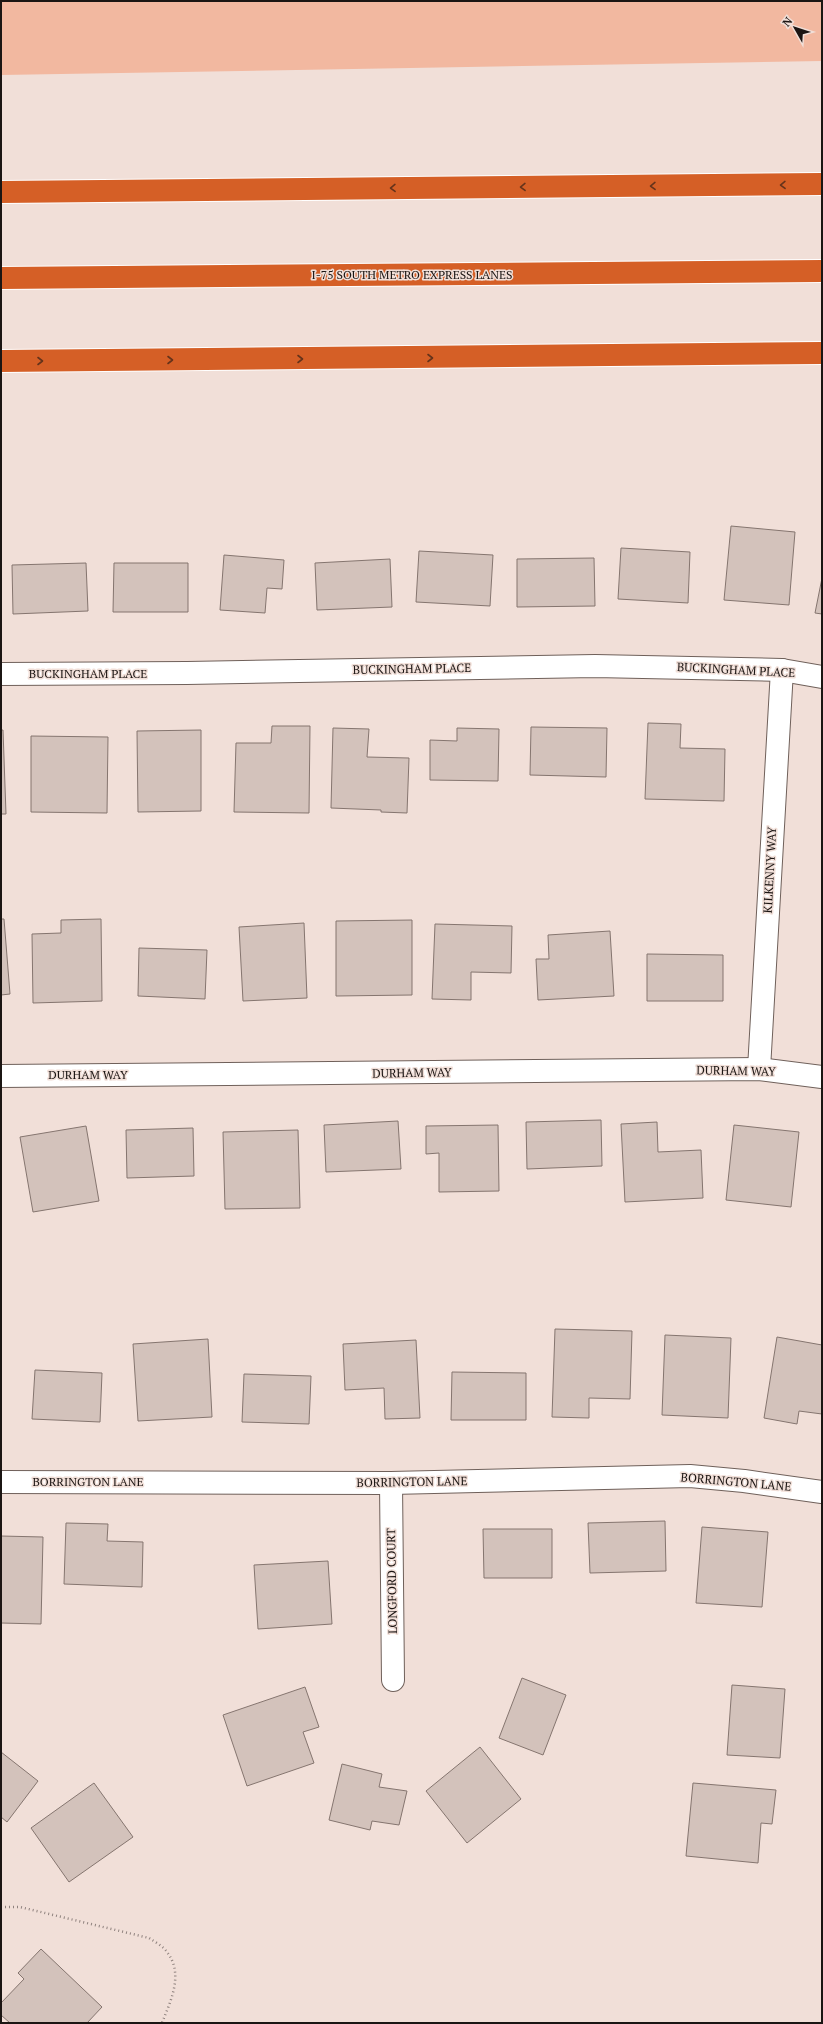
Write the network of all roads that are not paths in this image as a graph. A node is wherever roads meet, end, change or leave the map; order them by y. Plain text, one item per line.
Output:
1 (822, 184) edge
2 (1, 192) edge
3 (822, 271) edge
4 (1, 278) edge
5 (822, 353) edge
6 (1, 361) edge
7 (782, 670) junction
8 (1, 674) edge
9 (822, 677) edge
10 (759, 1069) junction
11 (1, 1076) edge
12 (822, 1077) edge
13 (1, 1482) edge
14 (391, 1483) junction
15 (822, 1492) edge
16 (393, 1680) dead end

1 -> 2 highway
3 - 4 highway, I-75 SOUTH METRO EXPRESS LANES
6 -> 5 highway
7 - 8 street, BUCKINGHAM PLACE
7 - 9 street, BUCKINGHAM PLACE
7 - 10 street, KILKENNY WAY
10 - 11 street, DURHAM WAY
10 - 12 street, DURHAM WAY
13 - 14 street, BORRINGTON LANE
14 - 15 street, BORRINGTON LANE
14 - 16 street, LONGFORD COURT

